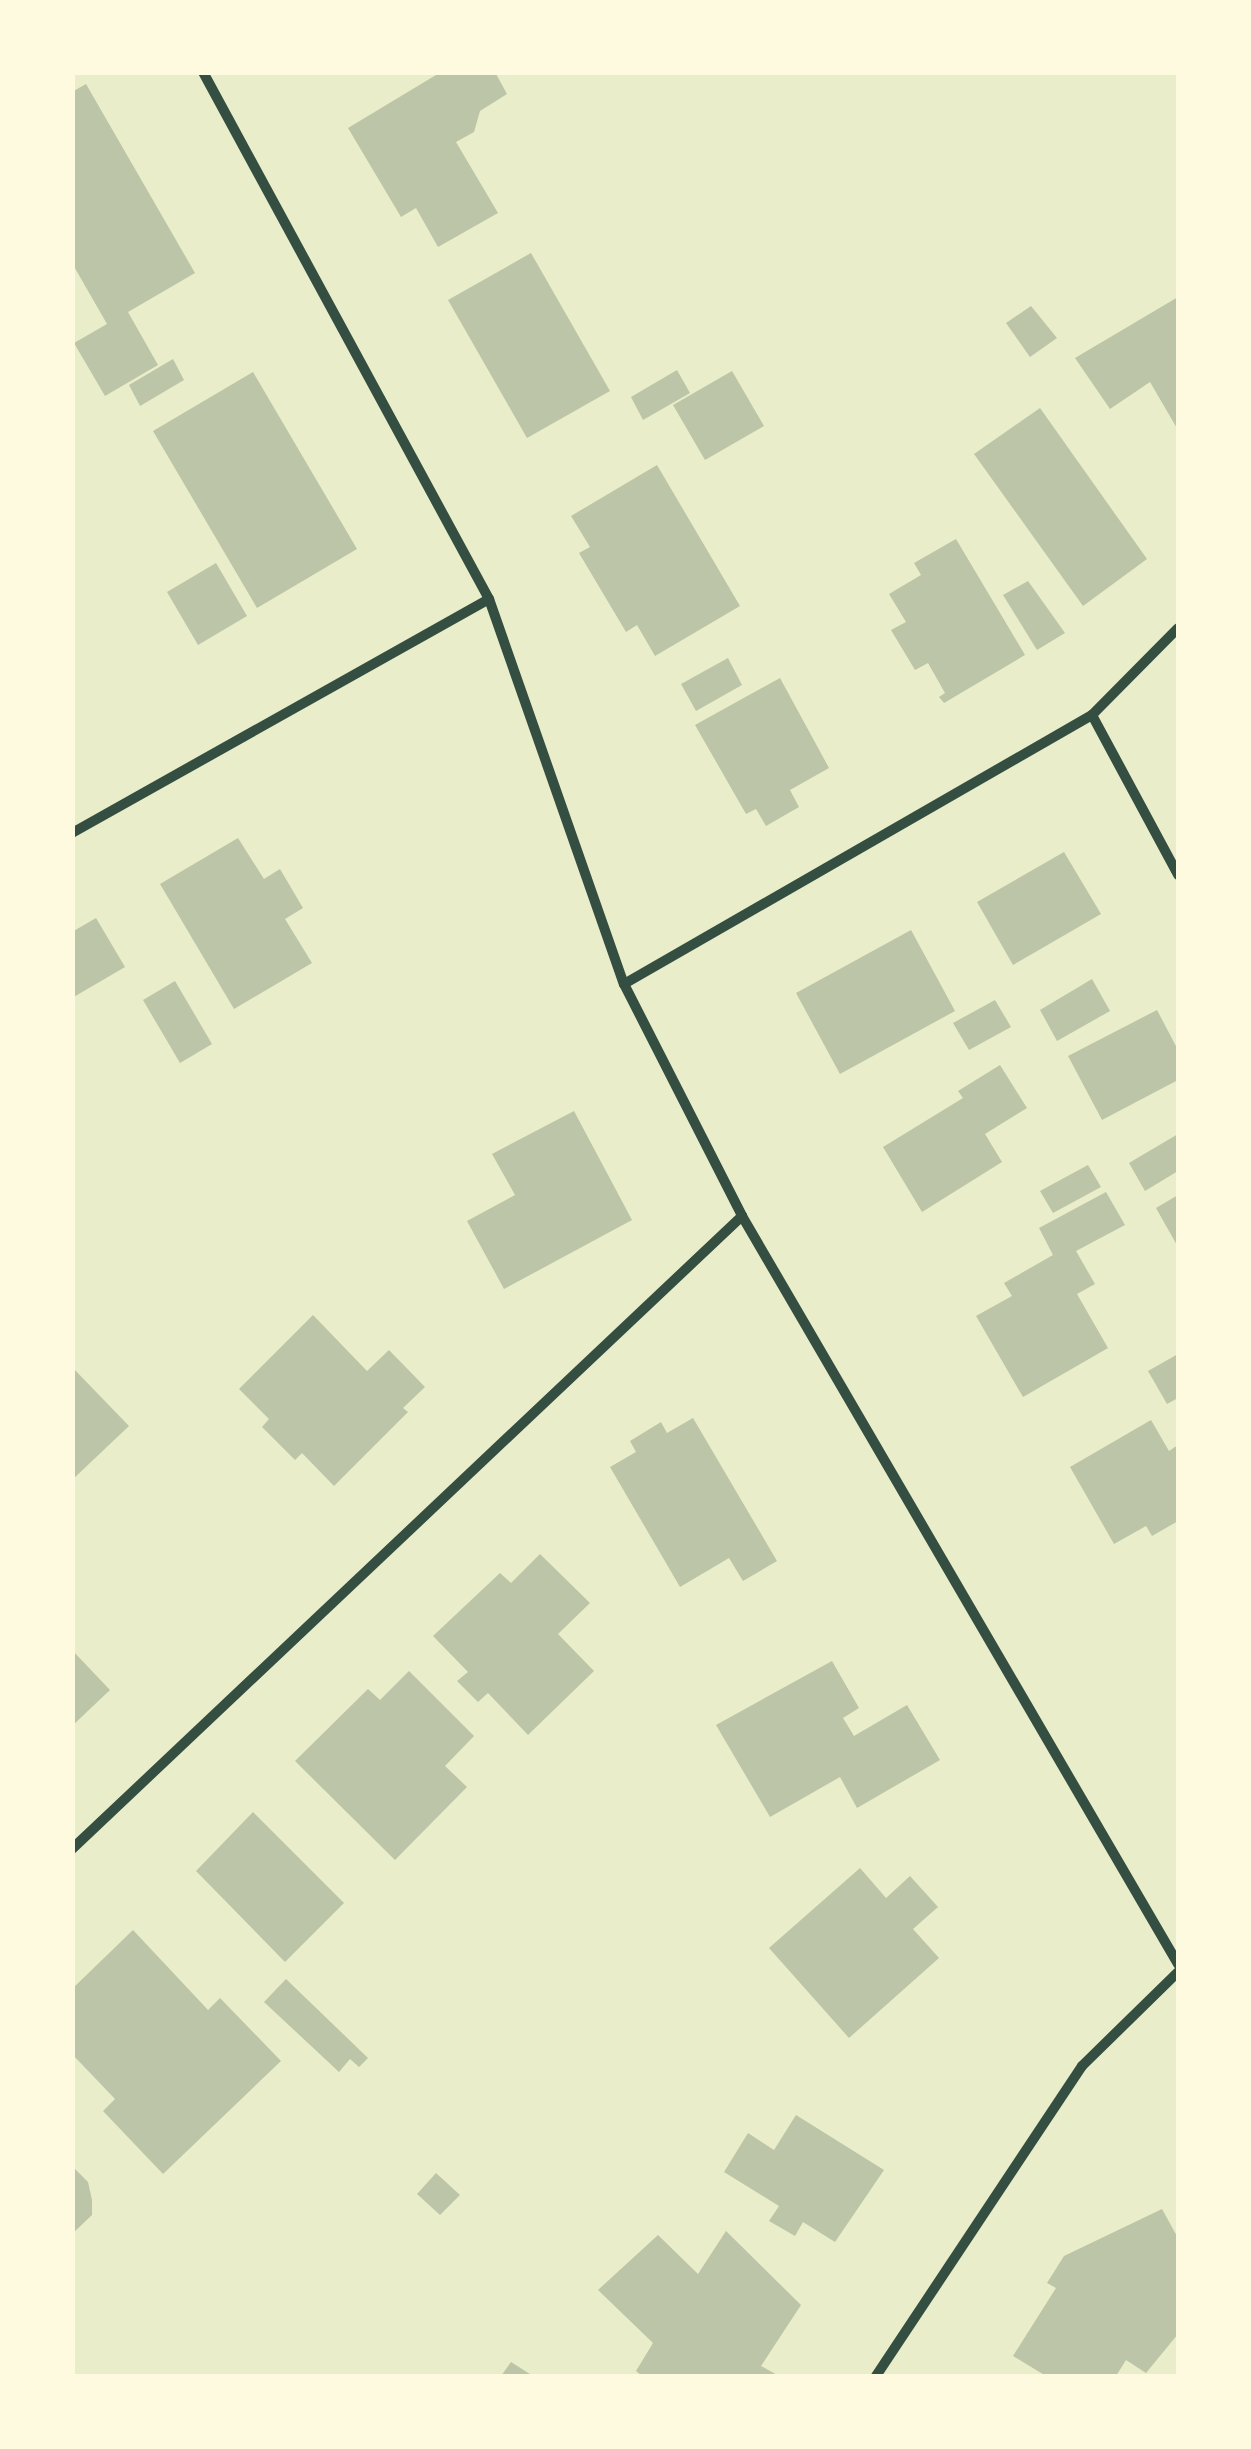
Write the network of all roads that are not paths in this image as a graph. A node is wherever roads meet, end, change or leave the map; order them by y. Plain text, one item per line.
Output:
1 (203, 72) edge
2 (489, 599) junction
3 (1178, 628) edge
4 (1092, 716) junction
5 (72, 833) edge
6 (1178, 875) edge
7 (624, 984) junction
8 (742, 1216) junction
9 (72, 1849) edge
10 (1178, 1968) edge
11 (876, 2376) edge

1 - 2 street
2 - 5 street
2 - 7 street
3 - 4 street
4 - 6 street
4 - 7 street
7 - 8 street
8 - 9 street
8 - 10 street
10 - 11 street

